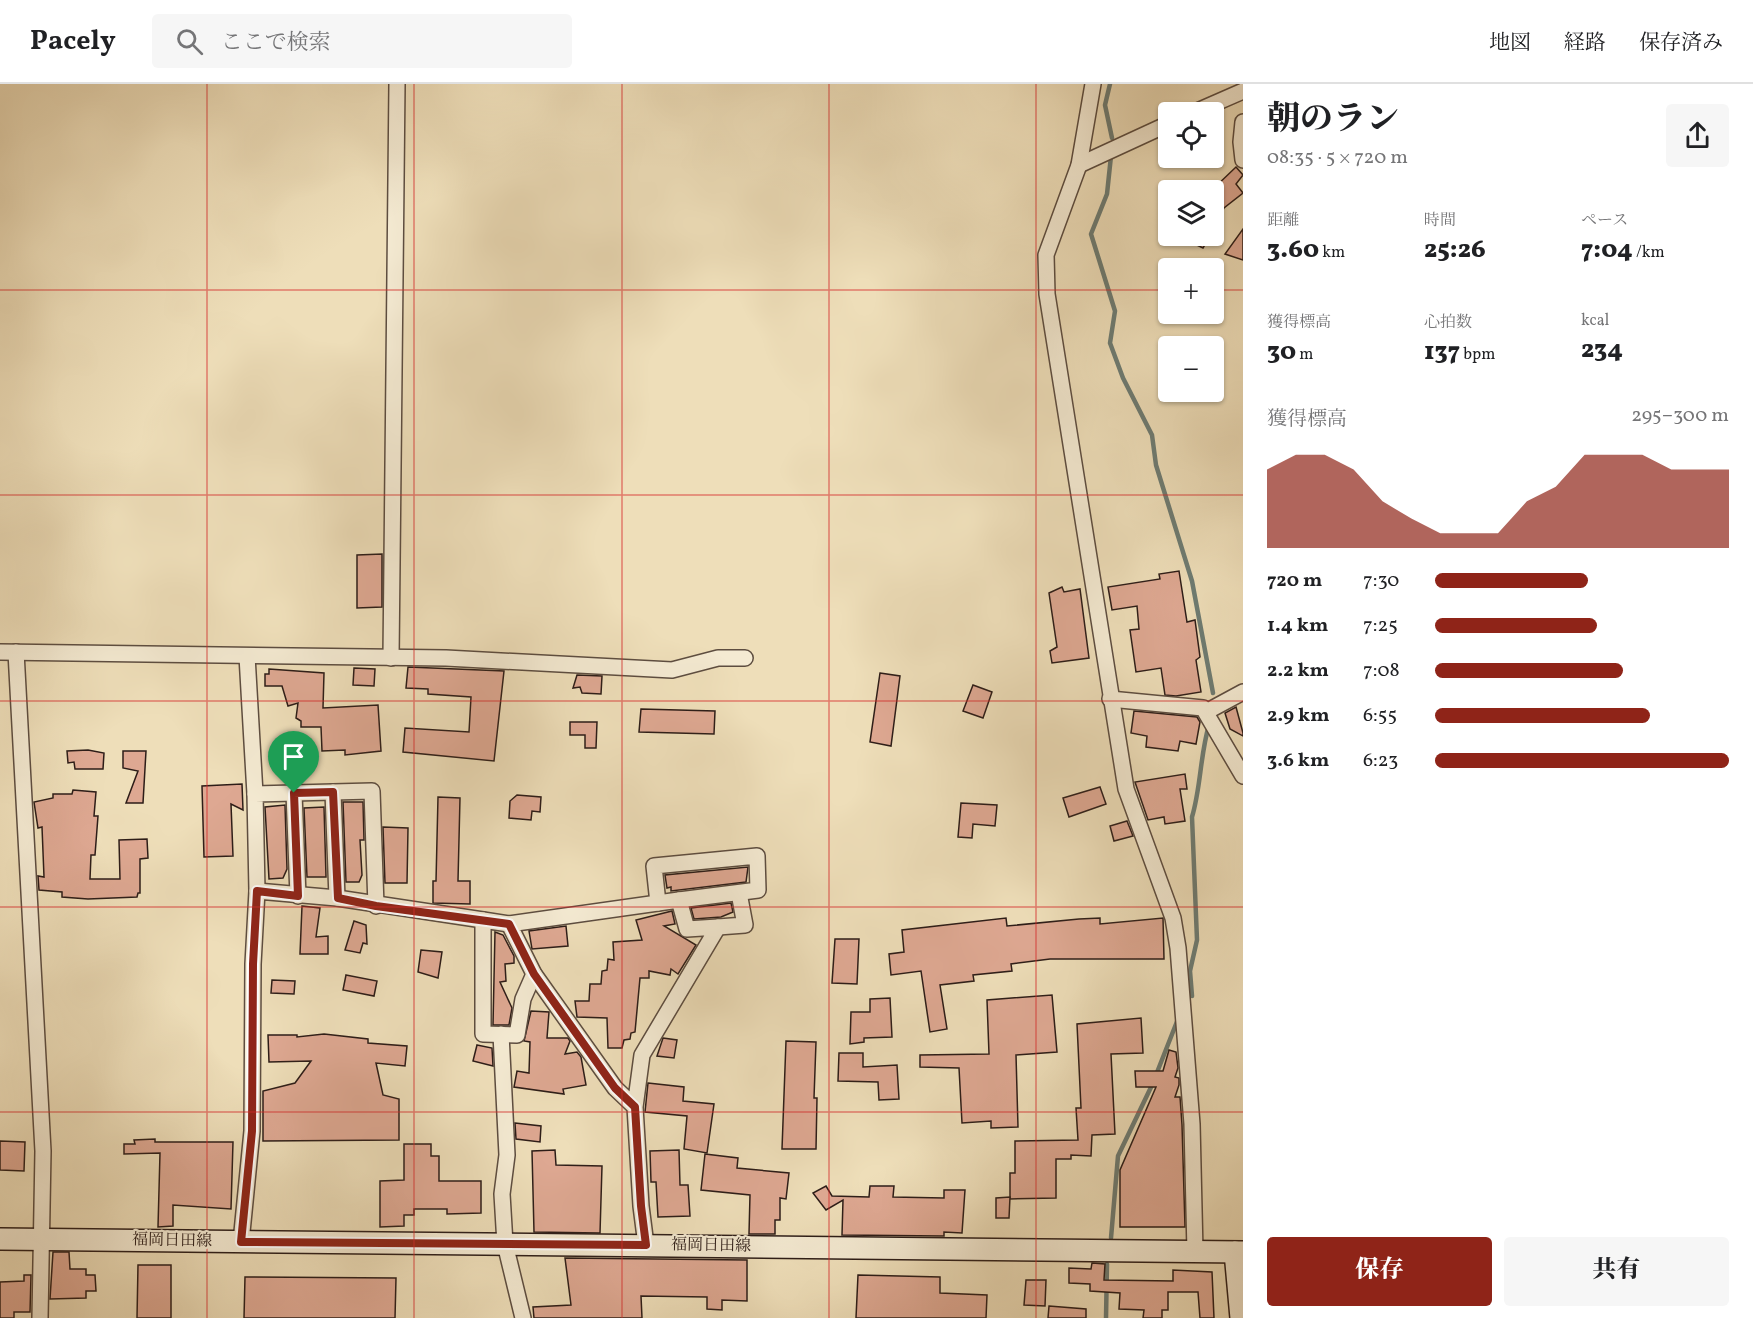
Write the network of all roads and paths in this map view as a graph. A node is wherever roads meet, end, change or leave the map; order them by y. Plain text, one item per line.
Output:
1 (397, 84) edge
2 (1093, 84) edge
3 (1243, 91) edge
4 (1218, 102) edge
5 (1243, 122) edge
6 (1158, 129) edge
7 (1243, 160) edge
8 (1079, 165) junction
9 (0, 652) edge
10 (16, 652) junction
11 (248, 656) junction
12 (745, 657) dead end
13 (391, 658) junction
14 (1243, 692) edge
15 (1110, 699) junction
16 (1206, 712) junction
17 (1243, 776) edge
18 (333, 792) junction
19 (294, 793) junction
20 (255, 794) junction
21 (257, 891) junction
22 (740, 893) junction
23 (298, 896) junction
24 (338, 898) junction
25 (679, 900) junction
26 (658, 903) junction
27 (376, 906) junction
28 (483, 920) junction
29 (509, 924) junction
30 (718, 927) junction
31 (534, 974) junction
32 (501, 1034) junction
33 (635, 1107) junction
34 (0, 1239) edge
35 (42, 1240) junction
36 (241, 1242) junction
37 (506, 1244) junction
38 (646, 1245) junction
39 (1195, 1252) junction
40 (1239, 1252) edge
41 (40, 1318) edge
42 (523, 1318) edge
43 (1241, 1318) edge

1 - 13 street
2 - 8 street
3 - 4 street
5 - 7 street
6 - 8 street
8 - 15 street
9 - 10 street
10 - 11 street
10 - 35 street
11 - 13 street
11 - 20 street
12 - 13 street
14 - 16 street
15 - 16 street
15 - 39 street
16 - 17 street
18 - 19 street
18 - 24 street
18 - 27 street
19 - 20 street
19 - 23 street
20 - 21 street
21 - 23 street
21 - 36 street
22 - 25 street
22 - 26 street
22 - 30 street
23 - 24 street
24 - 27 street
25 - 26 street
25 - 30 street
26 - 29 street
27 - 28 street
28 - 29 street
28 - 32 street
29 - 31 street
30 - 33 street
31 - 32 street
31 - 33 street
32 - 37 street
33 - 38 street
34 - 35 main road, 福岡日田線
35 - 36 main road, 福岡日田線
35 - 41 street
36 - 37 main road, 福岡日田線
37 - 38 main road, 福岡日田線
37 - 42 street
38 - 39 main road, 福岡日田線
39 - 40 main road, 福岡日田線
40 - 43 main road

